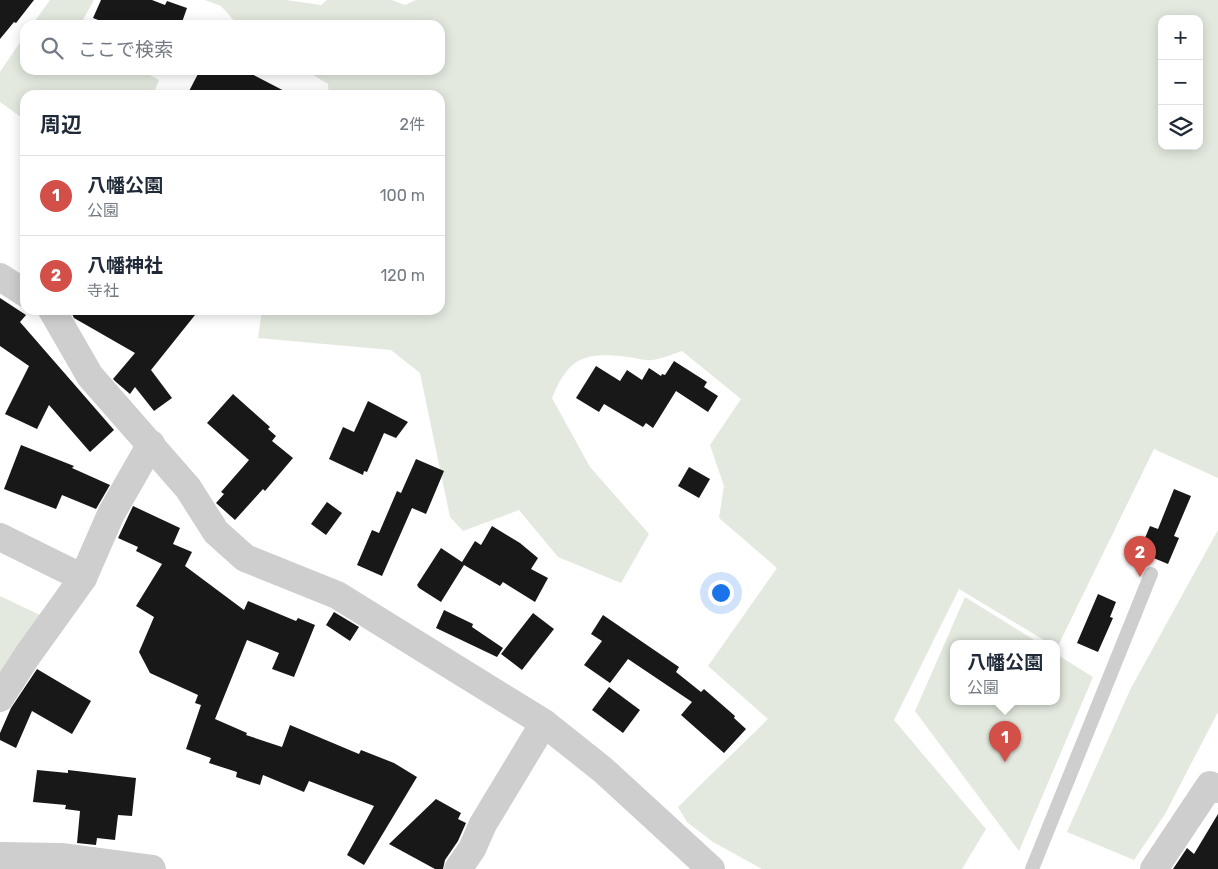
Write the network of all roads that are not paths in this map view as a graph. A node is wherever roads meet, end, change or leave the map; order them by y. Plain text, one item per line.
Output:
1 (0, 276) edge
2 (20, 290) edge
3 (55, 315) edge
4 (151, 444) junction
5 (0, 537) edge
6 (1151, 574) dead end
7 (84, 578) junction
8 (0, 698) edge
9 (544, 723) junction
10 (1218, 789) edge
11 (0, 856) edge
12 (152, 869) edge
13 (458, 869) edge
14 (711, 869) edge
15 (1032, 869) edge
16 (1154, 869) edge

1 - 2 street
3 - 4 street
4 - 7 street
4 - 9 street
5 - 7 street
6 - 15 lane
7 - 8 street
9 - 13 street
9 - 14 street
10 - 16 street
11 - 12 street

